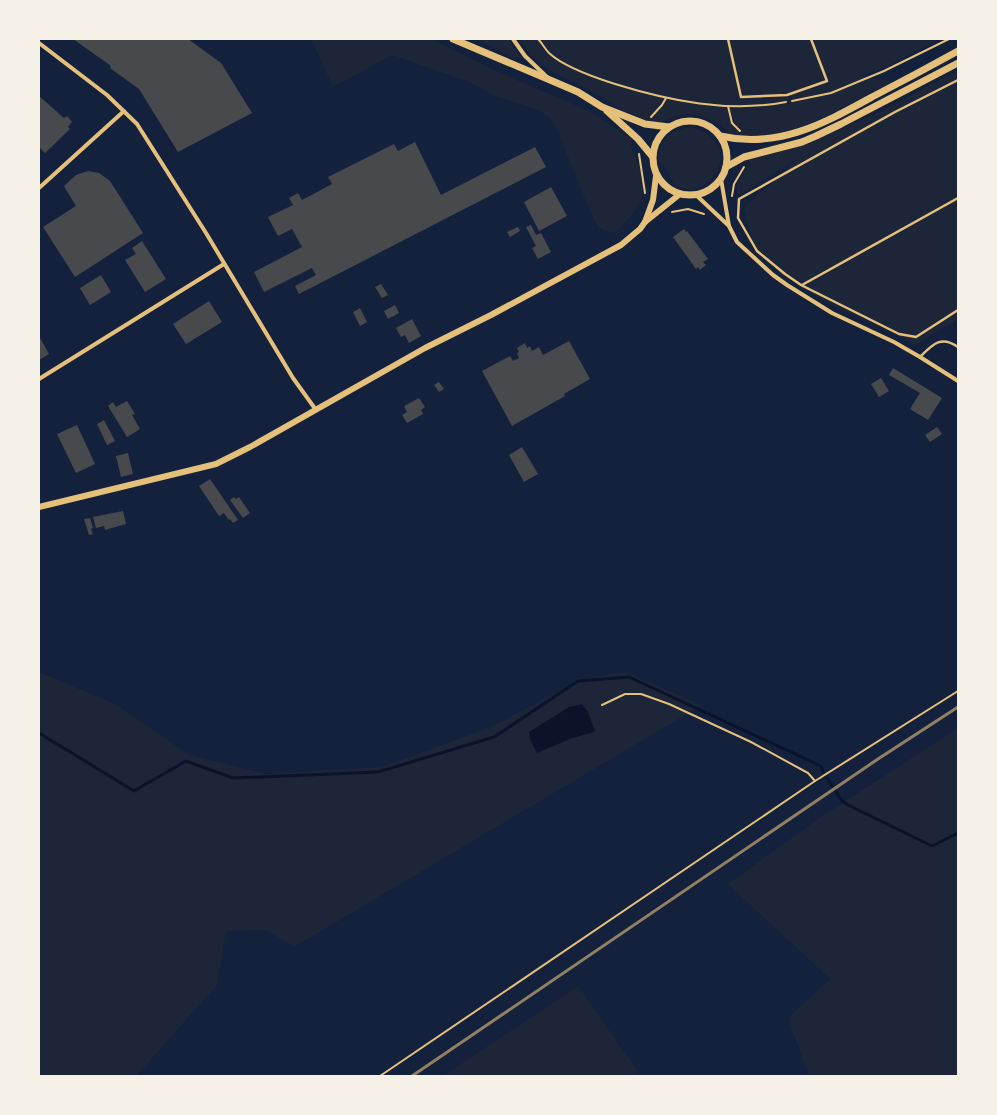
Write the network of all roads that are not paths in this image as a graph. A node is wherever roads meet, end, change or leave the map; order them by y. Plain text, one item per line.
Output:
1 (453, 39) edge
2 (513, 39) edge
3 (728, 39) edge
4 (811, 39) edge
5 (39, 43) edge
6 (958, 51) edge
7 (958, 63) edge
8 (550, 80) junction
9 (958, 80) edge
10 (602, 107) junction
11 (124, 111) junction
12 (669, 127) junction
13 (720, 136) junction
14 (652, 156) junction
15 (726, 167) junction
16 (656, 176) junction
17 (721, 179) junction
18 (39, 188) edge
19 (680, 194) junction
20 (696, 195) junction
21 (958, 198) edge
22 (645, 222) junction
23 (729, 226) junction
24 (224, 264) junction
25 (801, 285) junction
26 (958, 310) edge
27 (958, 347) edge
28 (920, 357) junction
29 (39, 379) edge
30 (958, 381) edge
31 (316, 410) junction
32 (39, 507) edge

1 - 8 main road
2 - 8 street
3 - 4 lane
5 - 11 street
6 - 13 main road
7 - 15 main road
8 - 10 main road
9 - 25 lane
10 - 12 main road
10 - 14 main road
11 - 18 street
11 - 24 street
12 - 13 main road
12 - 14 main road
13 - 15 main road
14 - 16 main road
15 - 17 main road
16 - 19 main road
16 - 22 street
17 - 20 main road
17 - 23 street
19 - 20 main road
19 - 22 street
20 - 23 street
21 - 25 lane
22 - 31 street
23 - 28 street
24 - 29 street
24 - 31 street
25 - 26 lane
27 - 28 lane
28 - 30 street
31 - 32 street

